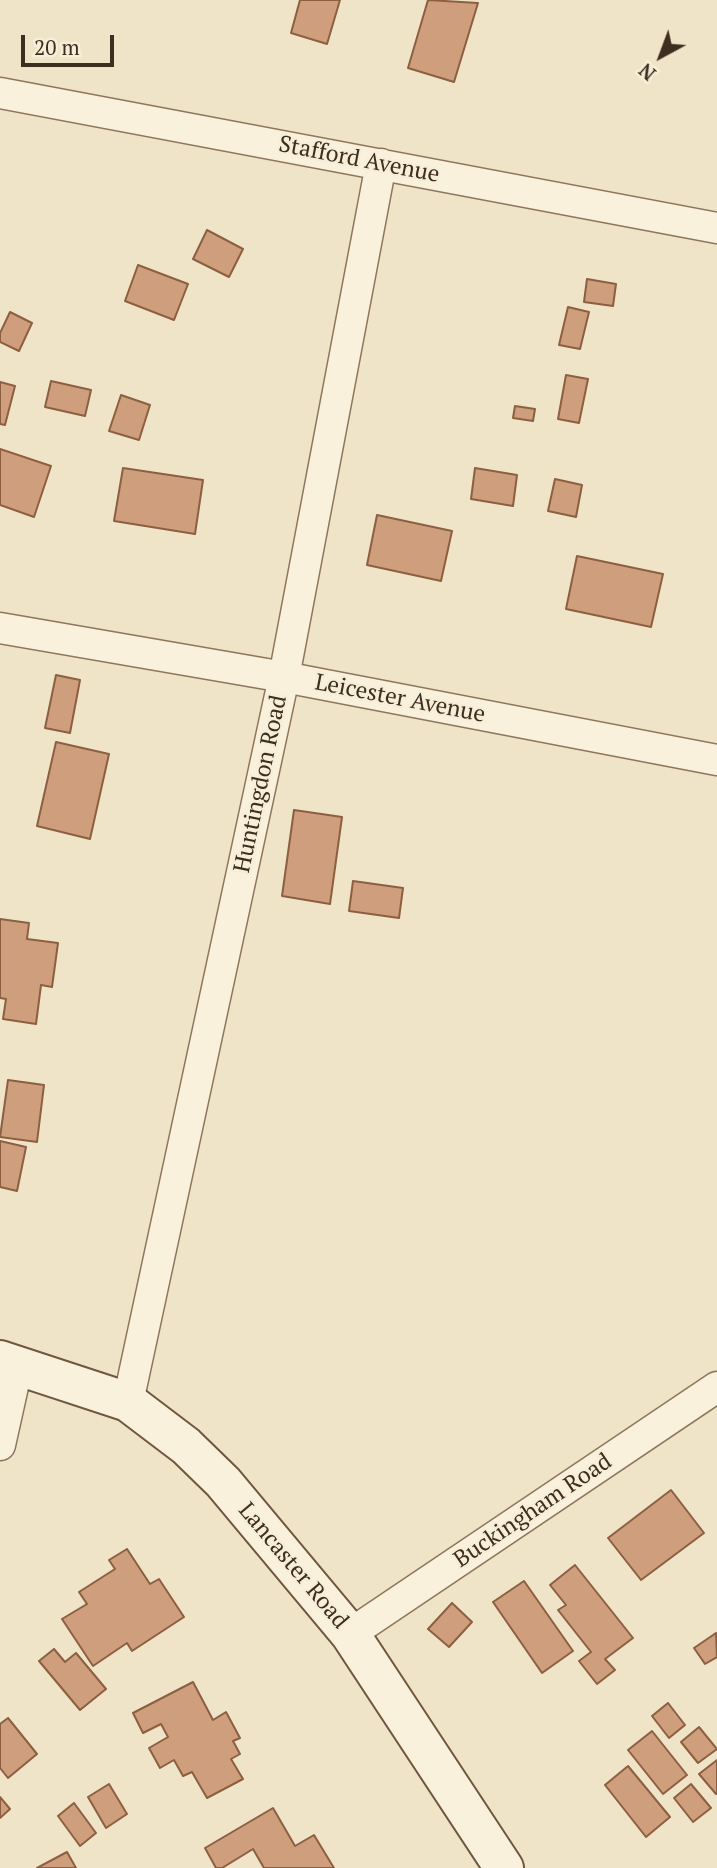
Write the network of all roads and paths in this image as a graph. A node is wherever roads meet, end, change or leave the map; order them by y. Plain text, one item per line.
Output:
1 (0, 93) edge
2 (381, 164) junction
3 (717, 228) edge
4 (0, 628) edge
5 (284, 677) junction
6 (717, 760) edge
7 (9, 1362) edge
8 (717, 1387) edge
9 (128, 1402) junction
10 (0, 1445) edge
11 (350, 1634) junction
12 (504, 1868) edge

1 - 2 street, Stafford Avenue
2 - 3 street, Stafford Avenue
2 - 5 street, Huntingdon Road
4 - 5 street, Leicester Avenue
5 - 6 street, Leicester Avenue
5 - 9 street, Huntingdon Road
7 - 9 street, Lancaster Road
7 - 10 street
8 - 11 street, Buckingham Road
9 - 11 street, Lancaster Road
11 - 12 street, Lancaster Road

